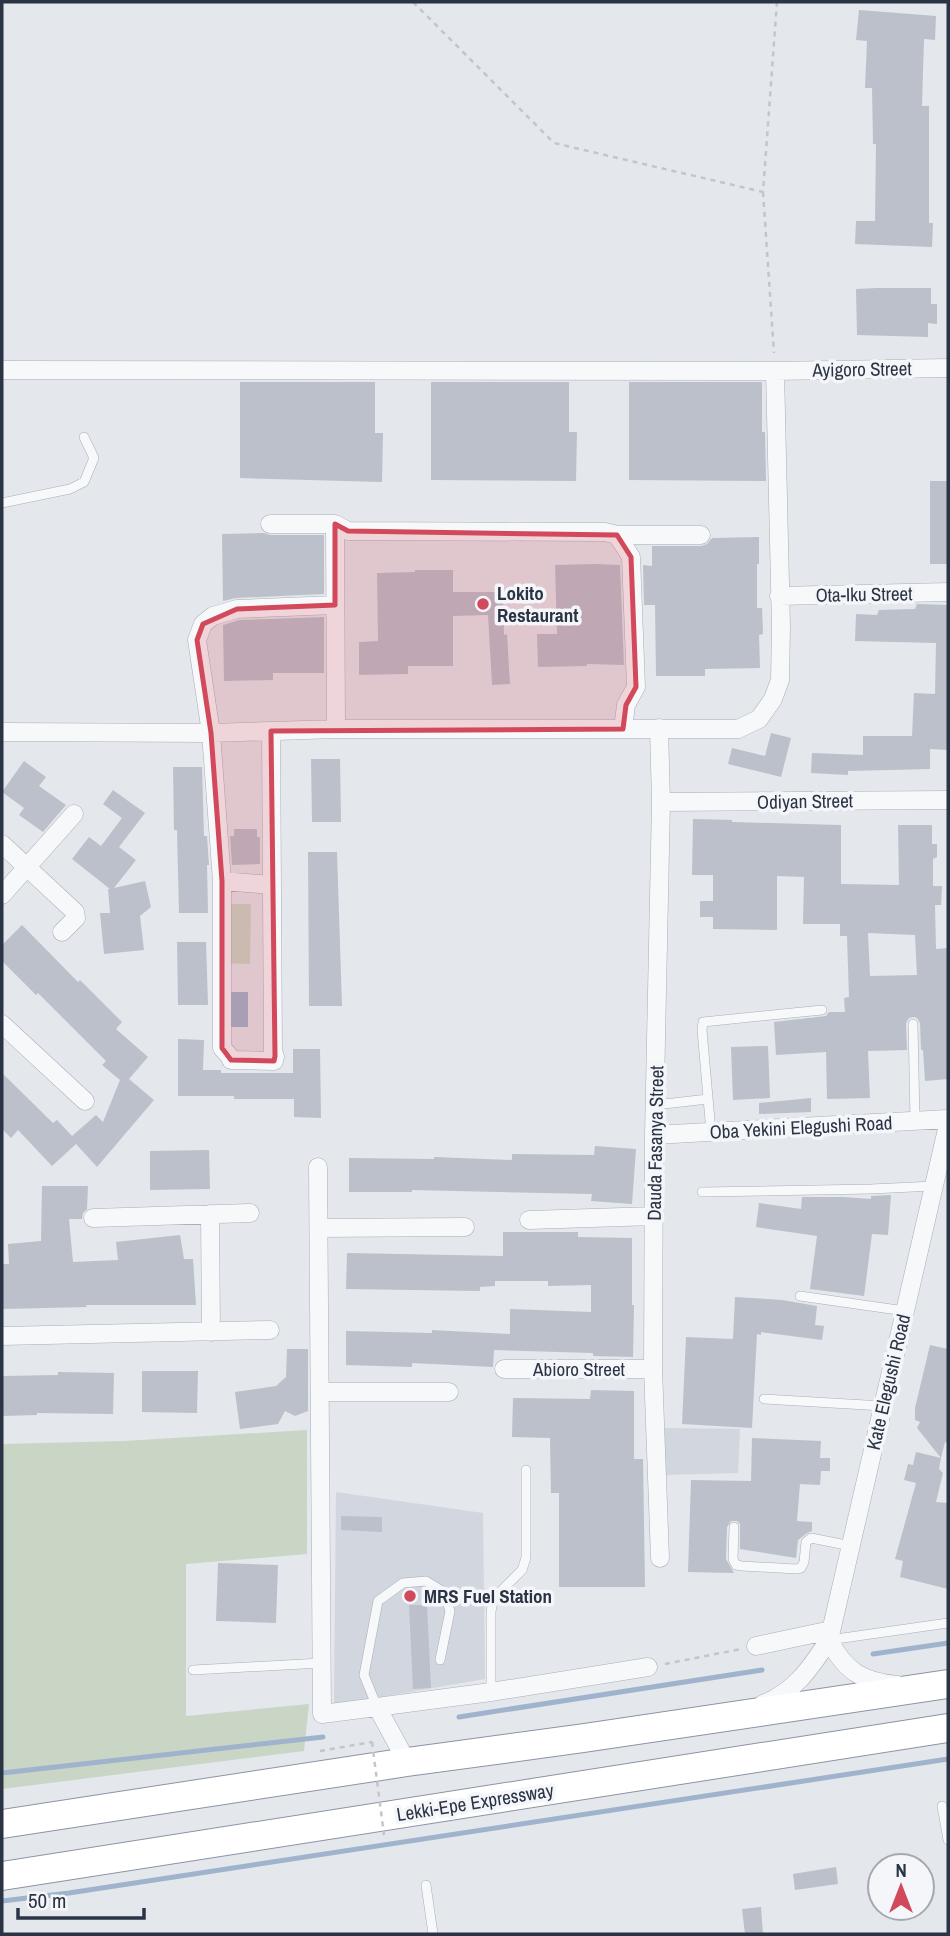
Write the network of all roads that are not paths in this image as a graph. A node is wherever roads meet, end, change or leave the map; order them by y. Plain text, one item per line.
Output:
1 (948, 368) edge
2 (2, 370) edge
3 (775, 371) junction
4 (84, 437) dead end
5 (2, 503) edge
6 (270, 524) dead end
7 (335, 524) junction
8 (617, 535) junction
9 (701, 535) dead end
10 (948, 592) edge
11 (779, 596) junction
12 (335, 605) junction
13 (659, 728) junction
14 (336, 729) junction
15 (623, 729) junction
16 (271, 731) junction
17 (2, 732) edge
18 (211, 733) junction
19 (948, 800) edge
20 (661, 802) junction
21 (74, 814) dead end
22 (2, 844) edge
23 (27, 867) junction
24 (222, 881) junction
25 (272, 885) junction
26 (2, 895) edge
27 (62, 932) dead end
28 (822, 1010) dead end
29 (2, 1024) edge
30 (913, 1024) dead end
31 (708, 1099) junction
32 (85, 1101) dead end
33 (655, 1105) junction
34 (948, 1119) edge
35 (915, 1121) junction
36 (948, 1125) edge
37 (711, 1132) junction
38 (654, 1135) junction
39 (318, 1167) dead end
40 (934, 1186) junction
41 (702, 1192) dead end
42 (250, 1213) dead end
43 (210, 1214) junction
44 (654, 1216) junction
45 (93, 1218) dead end
46 (529, 1220) dead end
47 (465, 1227) dead end
48 (319, 1228) junction
49 (800, 1296) dead end
50 (905, 1311) junction
51 (270, 1330) dead end
52 (211, 1332) junction
53 (2, 1336) edge
54 (504, 1369) dead end
55 (653, 1369) junction
56 (320, 1392) junction
57 (449, 1392) dead end
58 (764, 1399) dead end
59 (883, 1406) junction
60 (526, 1470) dead end
61 (734, 1527) dead end
62 (851, 1545) junction
63 (660, 1558) dead end
64 (948, 1623) edge
65 (830, 1635) junction
66 (755, 1646) road end
67 (440, 1660) dead end
68 (321, 1663) junction
69 (648, 1667) road end
70 (193, 1670) dead end
71 (937, 1685) edge
72 (491, 1692) junction
73 (377, 1707) junction
74 (734, 1715) junction
75 (948, 1728) edge
76 (407, 1762) junction
77 (181, 1798) junction
78 (942, 1806) dead end
79 (2, 1824) edge
80 (2, 1835) edge
81 (948, 1840) edge
82 (2, 1876) edge
83 (426, 1885) dead end
84 (433, 1934) edge

1 - 3 street, Ayigoro Street
2 - 3 street, Ayigoro Street
3 - 11 street
4 - 5 lane
6 - 7 street
7 - 8 street
7 - 12 street
8 - 9 street
8 - 15 street
10 - 11 street, Ota-Iku Street
11 - 13 street
12 - 14 street
12 - 18 street
13 - 15 street
13 - 20 street, Dauda Fasanya Street
14 - 15 street
14 - 16 street
16 - 18 street
16 - 25 street
17 - 18 street
18 - 24 street
19 - 20 street, Odiyan Street
20 - 33 street, Dauda Fasanya Street
21 - 23 street
22 - 23 street
23 - 26 street
23 - 27 street
24 - 25 street
24 - 25 street
28 - 31 lane
29 - 32 street
30 - 35 lane
31 - 33 lane
31 - 37 lane
33 - 38 street, Dauda Fasanya Street
34 - 35 street, Oba Yekini Elegushi Road
35 - 37 street, Oba Yekini Elegushi Road
36 - 40 street, Kate Elegushi Road
37 - 38 street, Oba Yekini Elegushi Road
38 - 44 street, Dauda Fasanya Street
39 - 48 street
40 - 41 lane
40 - 50 street, Kate Elegushi Road
42 - 43 street
43 - 45 street
43 - 52 street
44 - 46 street
44 - 55 street, Dauda Fasanya Street
47 - 48 street
48 - 56 street
49 - 50 lane
50 - 59 street, Kate Elegushi Road
51 - 52 street
52 - 53 street
54 - 55 street, Abioro Street
55 - 63 street, Dauda Fasanya Street
56 - 57 street
56 - 68 street
58 - 59 lane
59 - 62 street, Kate Elegushi Road
60 - 72 lane
61 - 62 lane
62 - 65 street, Kate Elegushi Road
64 - 65 lane
65 - 66 street
65 - 71 street
65 - 74 street, Kate Elegushi Road
67 - 73 lane
68 - 70 lane
68 - 73 street
69 - 72 street
71 - 74 highway
72 - 73 street
73 - 76 street
74 - 76 highway
75 - 82 highway, Lekki-Epe Expressway
76 - 77 highway
77 - 79 highway
77 - 80 highway
78 - 81 lane
83 - 84 lane

